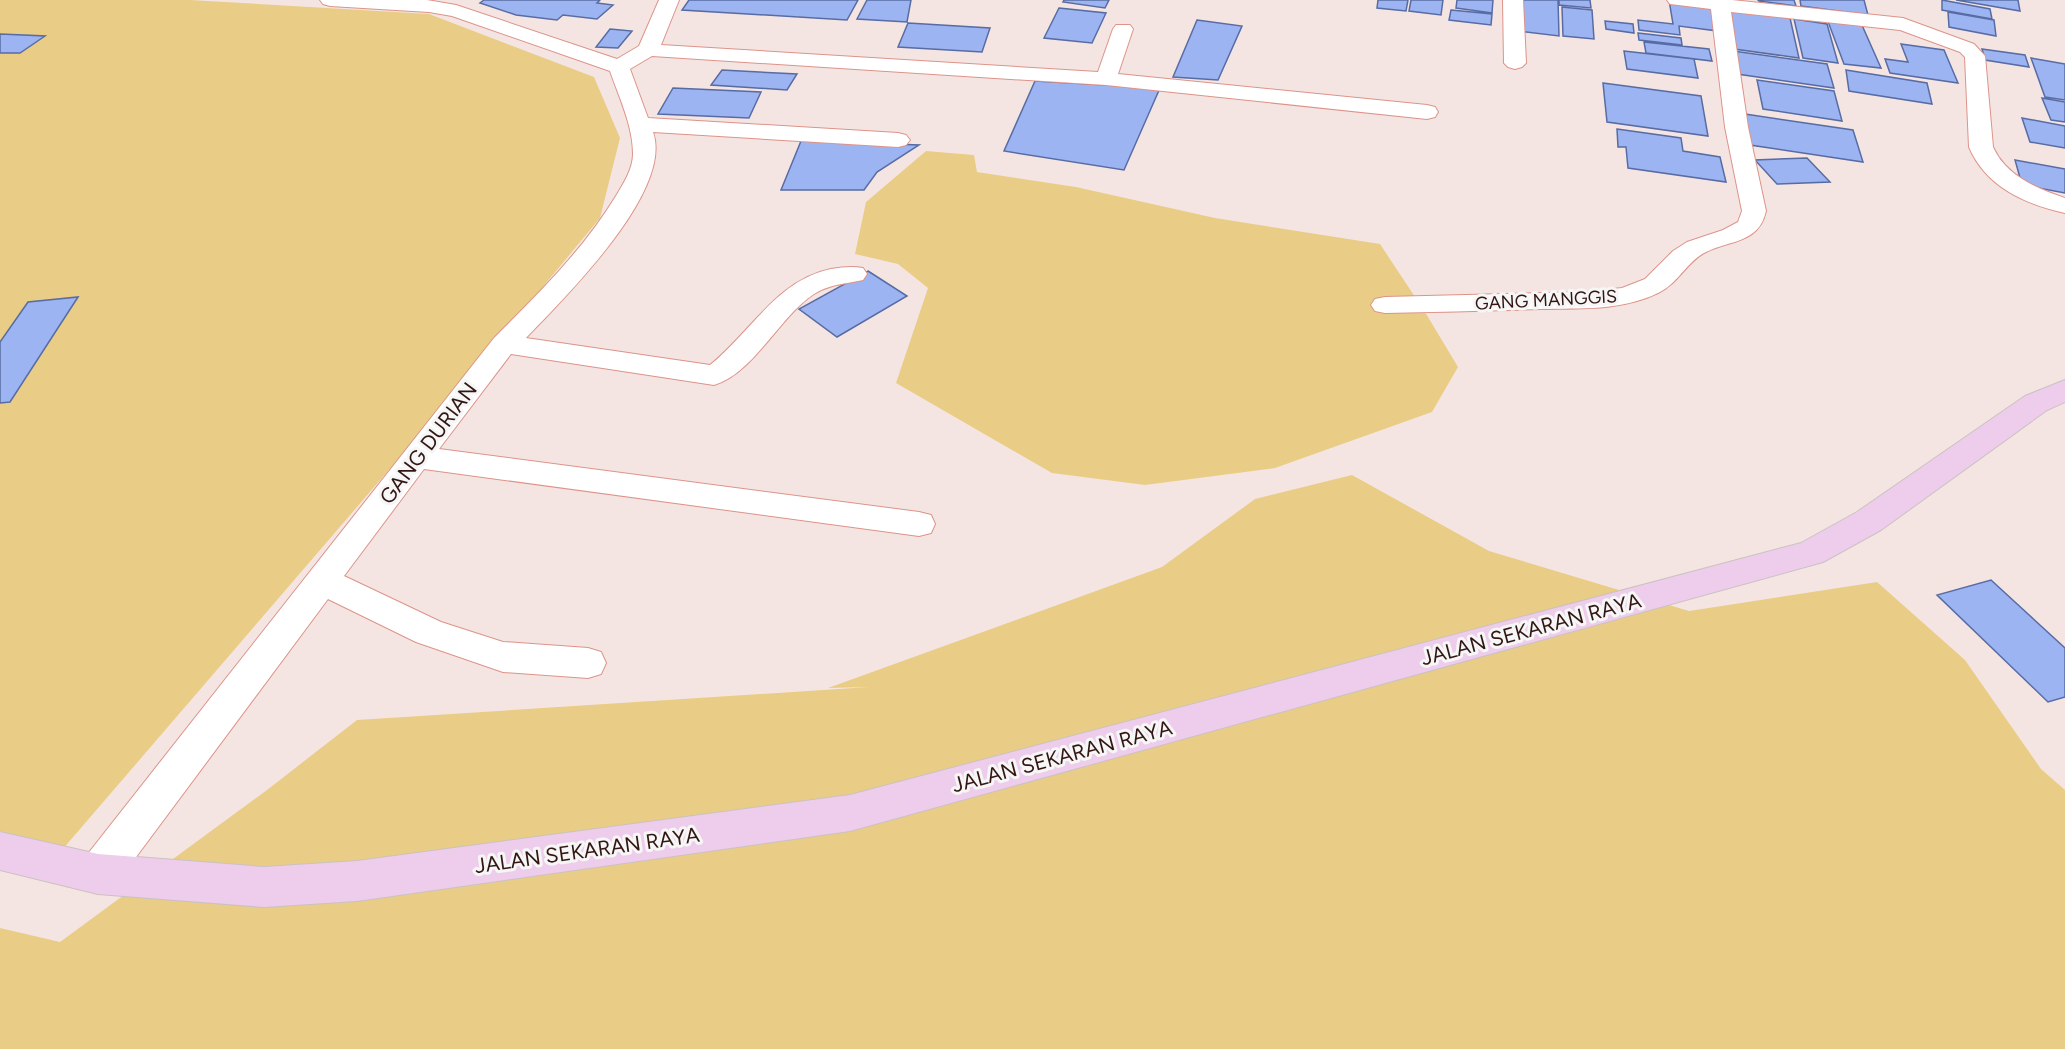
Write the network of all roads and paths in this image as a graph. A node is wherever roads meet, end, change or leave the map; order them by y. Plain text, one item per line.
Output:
1 (330, 0) edge
2 (669, 0) edge
3 (1513, 0) edge
4 (1677, 0) edge
5 (1899, 0) edge
6 (1720, 5) junction
7 (1903, 24) junction
8 (1123, 29) dead end
9 (648, 50) junction
10 (1515, 63) dead end
11 (619, 67) junction
12 (1106, 80) junction
13 (1427, 112) dead end
14 (639, 124) junction
15 (898, 140) dead end
16 (2065, 206) edge
17 (854, 274) dead end
18 (1385, 305) dead end
19 (504, 344) junction
20 (2065, 390) edge
21 (417, 457) junction
22 (919, 524) dead end
23 (322, 581) junction
24 (588, 663) dead end
25 (0, 851) edge
26 (98, 874) junction

1 - 11 street
2 - 9 street
3 - 10 street
4 - 6 street
5 - 7 street
6 - 7 street
6 - 18 street, GANG MANGGIS
7 - 16 street
8 - 12 street
9 - 11 street
9 - 12 street
11 - 14 street, GANG DURIAN
12 - 13 street
14 - 15 street
14 - 19 street, GANG DURIAN
17 - 19 street
19 - 21 street, GANG DURIAN
20 - 26 main road, JALAN SEKARAN RAYA
21 - 22 street
21 - 23 street, GANG DURIAN
23 - 24 street
23 - 26 street, GANG DURIAN
25 - 26 main road, JALAN SEKARAN RAYA

